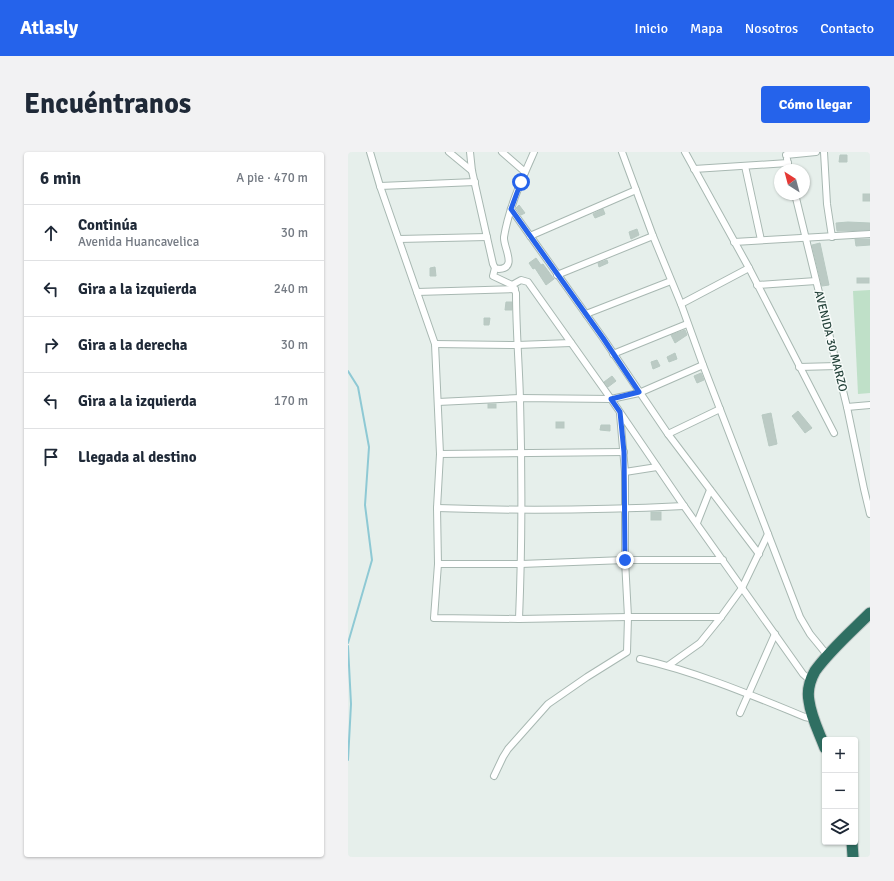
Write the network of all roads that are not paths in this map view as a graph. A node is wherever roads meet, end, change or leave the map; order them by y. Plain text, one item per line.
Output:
1 (370, 152) edge
2 (449, 152) edge
3 (470, 152) edge
4 (502, 152) edge
5 (534, 152) edge
6 (622, 152) edge
7 (685, 152) edge
8 (816, 152) edge
9 (824, 152) edge
10 (786, 153) edge
11 (788, 163) joint
12 (745, 166) junction
13 (694, 169) junction
14 (472, 171) junction
15 (525, 172) junction
16 (475, 182) junction
17 (380, 186) junction
18 (636, 190) junction
19 (796, 200) edge
20 (511, 209) junction
21 (870, 234) edge
22 (530, 236) junction
23 (653, 236) junction
24 (487, 237) junction
25 (805, 237) junction
26 (832, 237) junction
27 (399, 239) junction
28 (761, 240) junction
29 (734, 242) junction
30 (497, 268) junction
31 (749, 268) junction
32 (557, 275) junction
33 (671, 281) junction
34 (816, 281) junction
35 (757, 284) junction
36 (513, 287) junction
37 (417, 292) junction
38 (681, 304) junction
39 (586, 314) junction
40 (687, 324) junction
41 (571, 343) junction
42 (435, 344) junction
43 (517, 345) junction
44 (613, 354) junction
45 (702, 366) junction
46 (837, 366) junction
47 (799, 367) junction
48 (639, 392) junction
49 (520, 398) junction
50 (611, 399) junction
51 (438, 402) junction
52 (870, 405) edge
53 (847, 406) junction
54 (720, 409) junction
55 (620, 412) junction
56 (834, 433) dead end
57 (668, 434) junction
58 (624, 452) junction
59 (440, 454) junction
60 (520, 454) junction
61 (657, 467) junction
62 (625, 472) junction
63 (867, 488) edge
64 (710, 490) junction
65 (684, 506) junction
66 (437, 508) junction
67 (521, 509) junction
68 (626, 509) junction
69 (870, 514) edge
70 (697, 523) junction
71 (768, 534) junction
72 (758, 554) junction
73 (625, 560) junction
74 (723, 560) junction
75 (438, 564) junction
76 (521, 564) junction
77 (742, 588) junction
78 (870, 613) edge
79 (628, 617) junction
80 (721, 617) junction
81 (519, 619) junction
82 (775, 634) junction
83 (828, 656) junction
84 (640, 659) dead end
85 (669, 665) junction
86 (811, 681) junction
87 (748, 694) junction
88 (740, 714) dead end
89 (814, 719) junction
90 (822, 740) edge
91 (494, 776) dead end
92 (852, 845) edge
93 (853, 857) edge

1 - 17 street
2 - 14 street
3 - 14 street
4 - 15 street
5 - 15 street
6 - 18 street
7 - 13 street
8 - 10 street
9 - 26 street
10 - 11 street
11 - 12 street
12 - 13 street
12 - 28 street
13 - 29 street
14 - 16 street
15 - 20 street
16 - 17 street
16 - 24 street
17 - 27 street
18 - 22 street
18 - 23 street
19 - 25 street, AVENIDA 30 MARZO
20 - 22 street
20 - 30 street
21 - 26 street
22 - 32 street
23 - 32 street
23 - 33 street
24 - 27 street
24 - 30 street
25 - 26 street
25 - 28 street
25 - 34 street, AVENIDA 30 MARZO
27 - 37 street
28 - 29 street
29 - 31 street
30 - 36 street
31 - 35 street
31 - 38 street
32 - 39 street
33 - 38 street
33 - 39 street
34 - 35 street
34 - 46 street, AVENIDA 30 MARZO
35 - 47 street
36 - 37 street
36 - 41 street
36 - 43 street
37 - 42 street
38 - 40 street
39 - 44 street
40 - 44 street
40 - 45 street
41 - 43 street
41 - 50 street
42 - 43 street
42 - 51 street
43 - 49 street
44 - 48 street
45 - 48 street
45 - 54 street
46 - 47 street
46 - 53 street, AVENIDA 30 MARZO
47 - 56 street
48 - 50 street
48 - 57 street
49 - 50 street
49 - 51 street
49 - 60 street
50 - 55 street
51 - 59 street
52 - 53 street
53 - 63 street, AVENIDA 30 MARZO
54 - 57 street
54 - 71 street
55 - 58 street
55 - 61 street
57 - 64 street
58 - 60 street
58 - 62 street
59 - 60 street
59 - 66 street
60 - 67 street
61 - 62 street
61 - 65 street
62 - 68 street
63 - 69 street, AVENIDA 30 MARZO
64 - 70 street
64 - 72 street
65 - 68 street
65 - 70 street
66 - 67 street
66 - 75 street
67 - 68 street
67 - 76 street
68 - 73 street
70 - 74 street
71 - 72 street
71 - 83 street
72 - 77 street
73 - 74 street
73 - 76 street
73 - 79 street
74 - 77 street
75 - 76 street
75 - 81 street
76 - 81 street
77 - 80 street
77 - 82 street
78 - 83 highway
79 - 80 street
79 - 81 street
79 - 91 street
80 - 85 street
82 - 86 street
82 - 87 street
83 - 86 highway
84 - 85 street
85 - 87 street
86 - 89 highway
87 - 88 street
87 - 89 street
89 - 90 highway
92 - 93 highway

